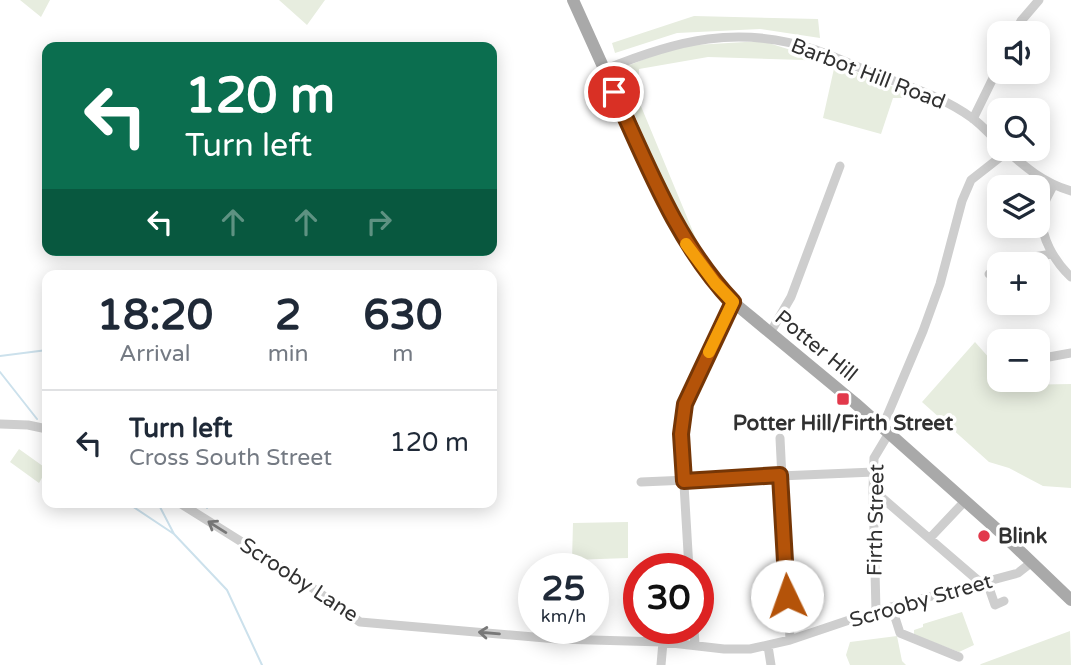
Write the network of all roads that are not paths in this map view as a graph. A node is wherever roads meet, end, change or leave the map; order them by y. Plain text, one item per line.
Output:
1 (573, 0) edge
2 (1039, 0) edge
3 (1021, 21) edge
4 (604, 69) junction
5 (990, 84) edge
6 (973, 119) junction
7 (987, 132) edge
8 (993, 161) edge
9 (1018, 161) edge
10 (840, 166) dead end
11 (1053, 186) junction
12 (1071, 191) edge
13 (1052, 254) joint
14 (1071, 277) edge
15 (733, 302) junction
16 (770, 333) junction
17 (1071, 352) edge
18 (1050, 356) edge
19 (0, 424) edge
20 (42, 428) edge
21 (886, 430) junction
22 (780, 438) dead end
23 (874, 472) junction
24 (780, 475) junction
25 (684, 481) junction
26 (641, 482) dead end
27 (873, 490) junction
28 (965, 501) junction
29 (188, 508) edge
30 (929, 538) junction
31 (688, 553) edge
32 (1032, 562) junction
33 (984, 583) junction
34 (1071, 600) edge
35 (1004, 601) dead end
36 (892, 608) junction
37 (876, 611) junction
38 (518, 636) edge
39 (790, 640) junction
40 (663, 644) edge
41 (684, 644) edge
42 (695, 645) joint
43 (768, 646) junction
44 (959, 657) dead end
45 (661, 665) edge
46 (771, 665) edge

1 - 4 main road, Potter Hill
2 - 3 street
4 - 6 street, Barbot Hill Road
4 - 15 main road, Potter Hill
5 - 6 street
6 - 7 street, Barbot Hill Road
8 - 21 street, Firth Street
9 - 11 street
10 - 16 street
11 - 12 street
11 - 13 street
13 - 14 street
15 - 16 main road, Potter Hill
15 - 25 street
16 - 21 main road, Potter Hill
17 - 18 street
19 - 20 street
21 - 23 street, Firth Street
21 - 28 main road, Potter Hill
22 - 24 street
23 - 24 street
23 - 27 street, Firth Street
24 - 25 street
24 - 39 street
25 - 26 street
25 - 31 street
27 - 30 street
27 - 37 street, Firth Street
28 - 30 street
28 - 32 main road, Potter Hill
38 -> 29 street, Scrooby Lane
30 - 33 street
32 - 33 street, Scrooby Street
32 - 34 main road, Potter Hill
33 - 35 street
33 - 36 street, Scrooby Street
36 - 37 street, Scrooby Street
36 - 44 street
37 - 39 street, Scrooby Street
39 - 43 street, Scrooby Street
40 - 45 street
41 - 42 street, Scrooby Street
42 - 43 street, Scrooby Street
43 - 46 street

